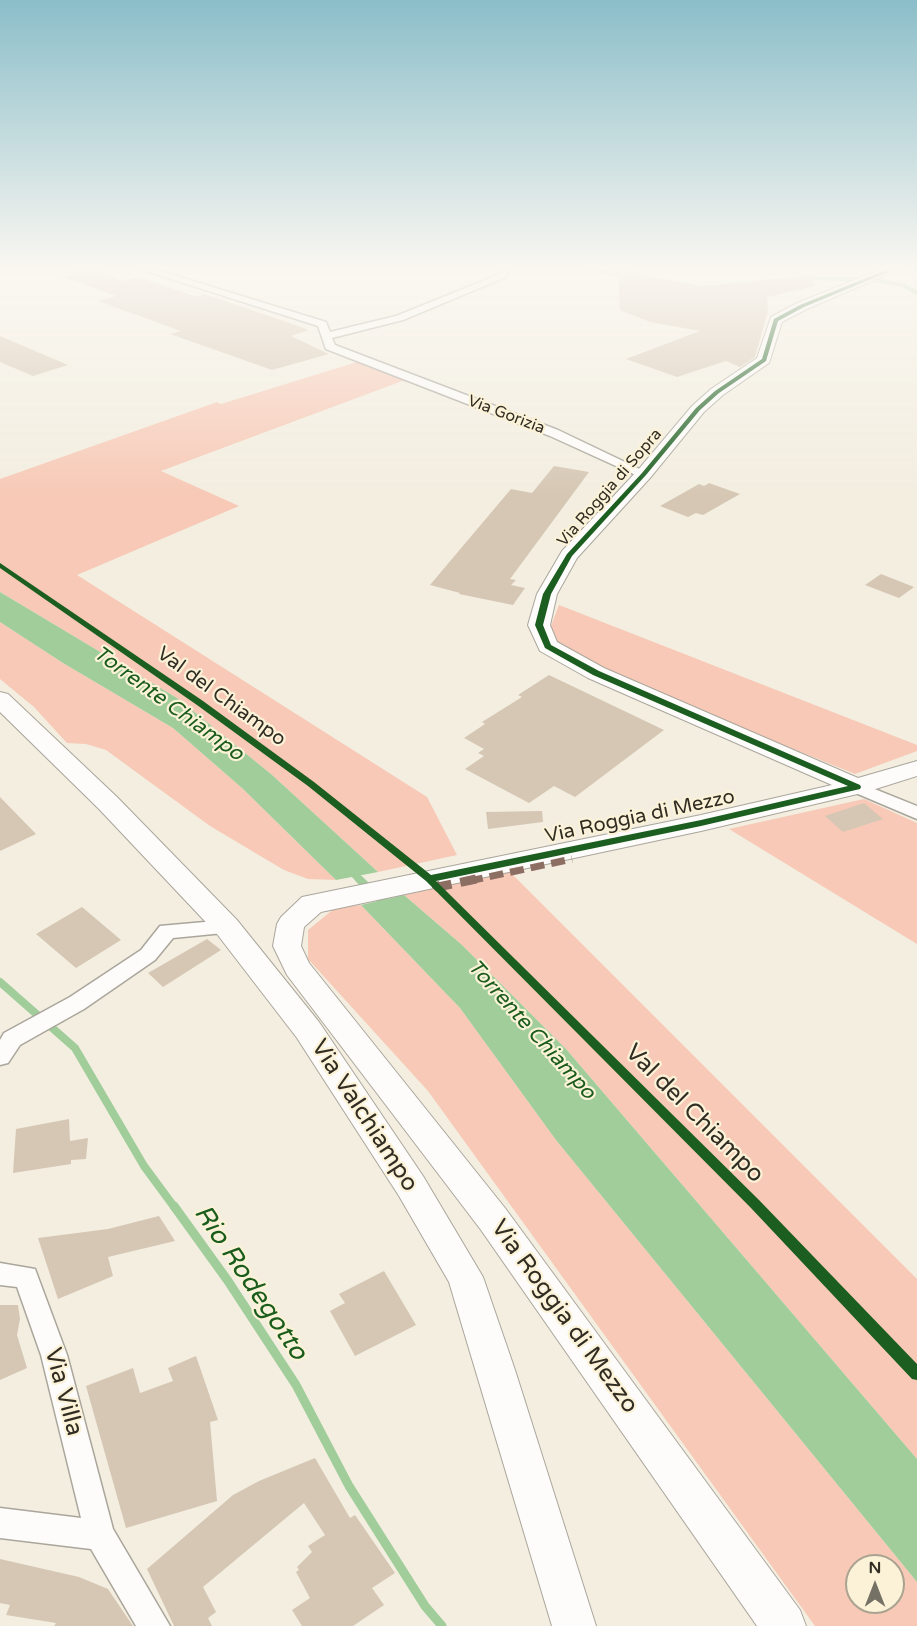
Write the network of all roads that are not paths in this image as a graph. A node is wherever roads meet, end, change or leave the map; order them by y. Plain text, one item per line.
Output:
1 (329, 344) edge
2 (769, 344) edge
3 (644, 474) junction
4 (0, 699) edge
5 (917, 768) edge
6 (857, 787) junction
7 (917, 813) edge
8 (227, 927) junction
9 (6, 1035) edge
10 (0, 1057) edge
11 (0, 1274) edge
12 (0, 1522) edge
13 (100, 1535) junction
14 (154, 1626) edge
15 (574, 1626) edge
16 (784, 1626) edge

1 - 3 street, Via Gorizia
2 - 3 street, Via Roggia di Sopra
3 - 6 street, Via Roggia di Sopra
4 - 8 street, Via Valchiampo
5 - 6 street, Via Roggia di Mezzo
6 - 7 street
6 - 16 street, Via Roggia di Mezzo
8 - 9 street
8 - 15 street, Via Valchiampo
9 - 10 street
11 - 13 street, Via Villa
12 - 13 street
13 - 14 street, Via Villa

